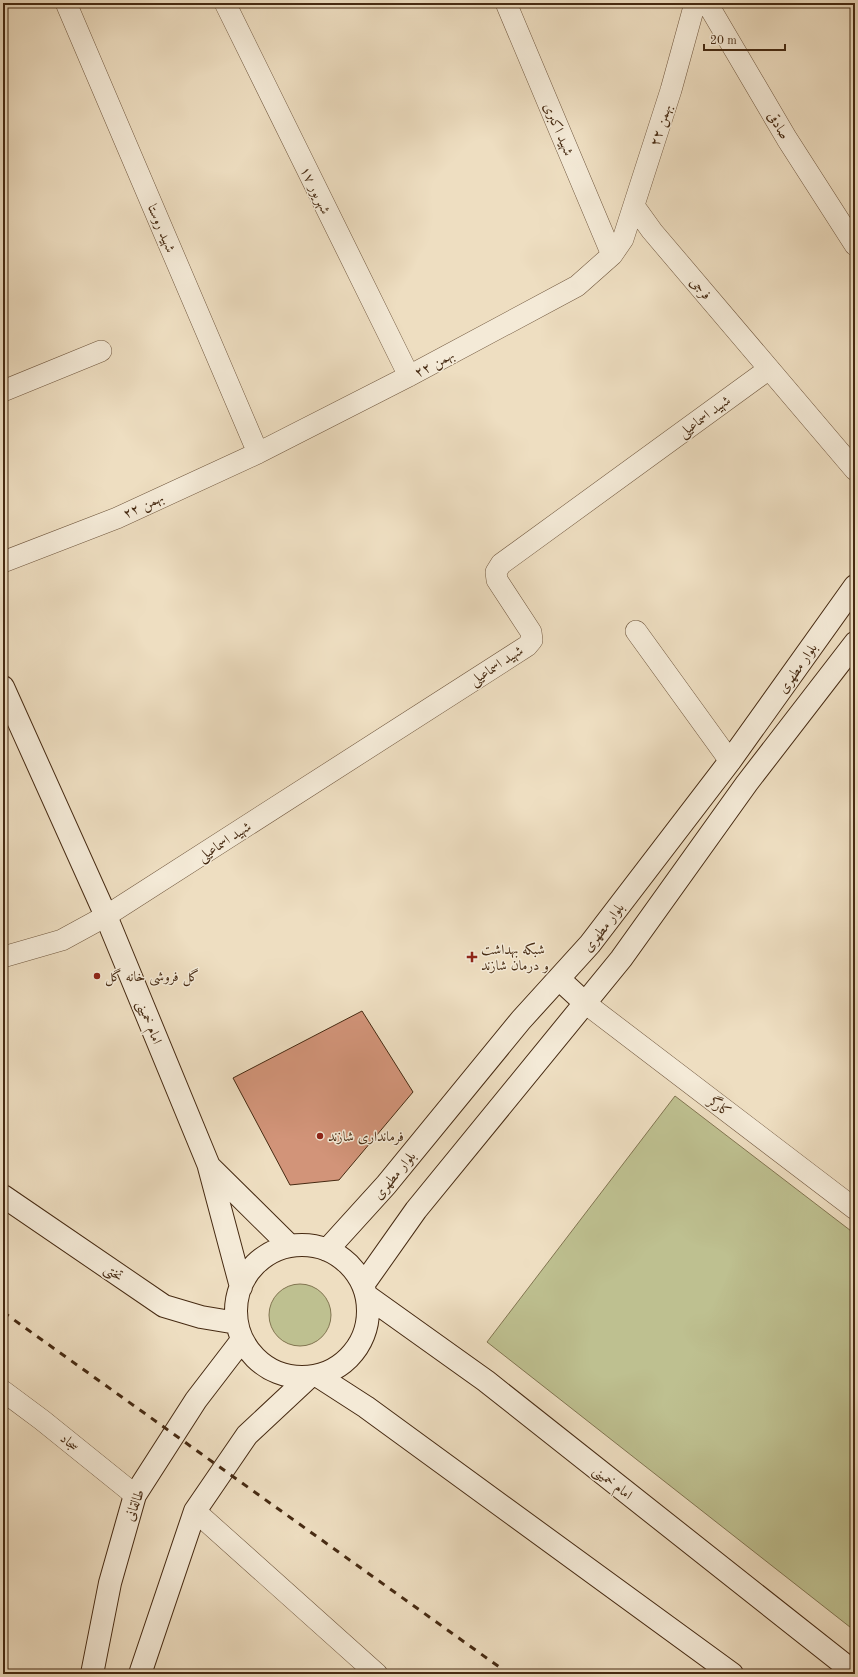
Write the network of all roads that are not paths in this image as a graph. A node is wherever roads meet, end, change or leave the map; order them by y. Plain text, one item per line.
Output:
1 (66, 3) edge
2 (225, 3) edge
3 (506, 3) edge
4 (696, 3) edge
5 (707, 3) edge
6 (634, 206) junction
7 (855, 245) edge
8 (612, 255) junction
9 (101, 351) dead end
10 (769, 369) junction
11 (409, 376) junction
12 (3, 391) edge
13 (258, 453) junction
14 (855, 470) edge
15 (3, 562) edge
16 (855, 586) edge
17 (636, 631) dead end
18 (855, 643) edge
19 (3, 687) edge
20 (730, 761) junction
21 (106, 916) junction
22 (3, 957) edge
23 (559, 979) junction
24 (585, 1003) junction
25 (209, 1166) junction
26 (3, 1196) edge
27 (855, 1209) edge
28 (290, 1246) junction
29 (327, 1250) junction
30 (240, 1287) junction
31 (365, 1291) junction
32 (240, 1332) junction
33 (313, 1377) junction
34 (3, 1392) edge
35 (135, 1495) junction
36 (195, 1511) junction
37 (855, 1673) edge
38 (92, 1674) edge
39 (140, 1674) edge
40 (377, 1674) edge
41 (732, 1674) edge

1 - 13 street, شهید روستا
2 - 11 street, ۱۷ شهریور
3 - 8 street, شهید اکبری
4 - 6 street, ۲۲ بهمن
5 - 7 street, صادقی
6 - 8 street, ۲۲ بهمن
6 - 10 street, فرجی
8 - 11 street, ۲۲ بهمن
9 - 12 street
10 - 14 street, فرجی
10 - 21 street, شهید اسماعیلی
11 - 13 street, ۲۲ بهمن
13 - 15 street, ۲۲ بهمن
16 - 20 main road, بلوار مطهری
17 - 20 street
18 - 24 main road
19 - 21 main road, امام خمینی
20 - 23 main road, بلوار مطهری
21 - 22 street, شهید اسماعیلی
21 - 25 main road, امام خمینی
23 - 24 main road
23 - 29 main road, بلوار مطهری
24 - 27 street, کارگر
24 - 31 main road
25 - 28 main road, امام خمینی
25 - 30 main road
26 - 32 main road, تختی
28 - 29 main road
28 - 30 main road
29 - 31 main road
30 - 32 main road
31 - 33 main road
31 - 37 main road, امام خمینی
32 - 33 main road
32 - 35 main road, طالقانی
33 - 36 main road
33 - 41 main road
34 - 35 street, سجاد
35 - 38 main road, طالقانی
36 - 39 main road
36 - 40 street

